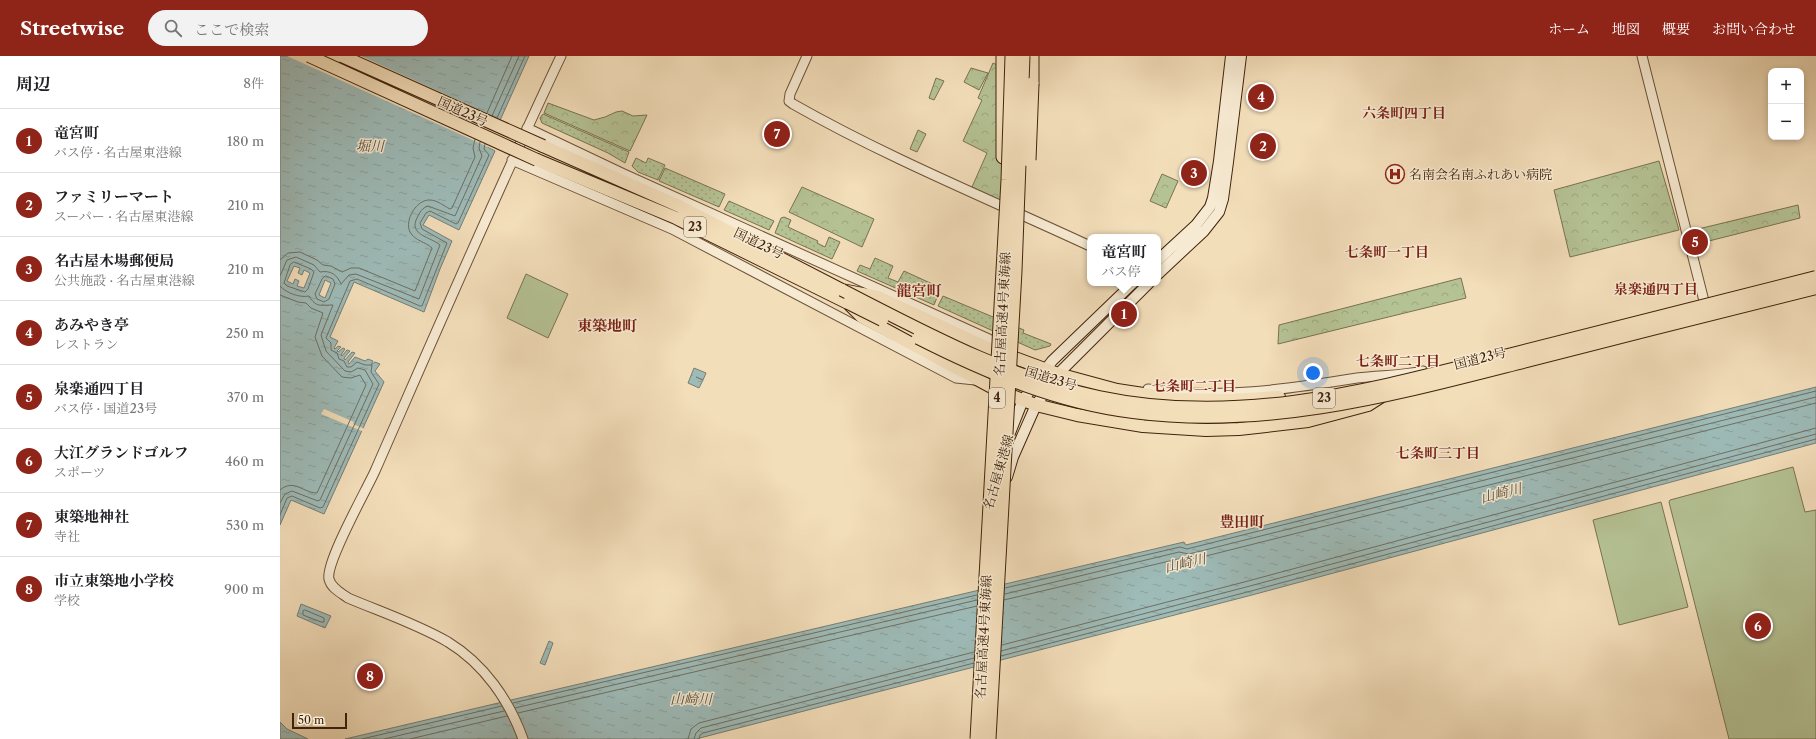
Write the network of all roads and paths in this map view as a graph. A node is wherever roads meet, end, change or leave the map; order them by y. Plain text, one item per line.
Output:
1 (309, 56) edge
2 (342, 56) edge
3 (561, 56) edge
4 (807, 56) edge
5 (1003, 56) edge
6 (1012, 56) edge
7 (1023, 56) edge
8 (1032, 56) edge
9 (1231, 56) edge
10 (1241, 56) edge
11 (1642, 56) edge
12 (527, 128) junction
13 (512, 160) junction
14 (1008, 180) junction
15 (1087, 245) edge
16 (1161, 257) edge
17 (1015, 271) junction
18 (1161, 271) edge
19 (1816, 272) edge
20 (1816, 277) edge
21 (1130, 286) edge
22 (1146, 286) edge
23 (1816, 288) edge
24 (842, 290) junction
25 (1704, 301) junction
26 (848, 302) junction
27 (1003, 354) junction
28 (1045, 370) junction
29 (1058, 374) junction
30 (980, 381) junction
31 (1401, 383) junction
32 (1095, 384) junction
33 (1383, 395) junction
34 (1023, 400) junction
35 (1036, 405) junction
36 (992, 573) junction
37 (986, 670) junction
38 (523, 739) edge
39 (978, 739) edge
40 (985, 739) edge
41 (989, 739) edge

1 - 26 highway, 国道23号 / 23, bridge
2 - 24 highway, 国道23号 / 23, bridge
3 - 12 street
4 - 15 street
5 - 14 highway
6 - 14 highway, 名古屋高速4号東海線 / 4, bridge
7 - 17 highway, 名古屋高速4号東海線 / 4, bridge
8 - 17 highway, bridge
9 - 16 main road
10 - 18 main road
11 - 25 street
12 - 13 street
12 - 27 street
13 - 30 street
13 - 38 street
14 - 39 highway, 名古屋高速4号東海線 / 4, bridge
17 - 41 highway, 名古屋高速4号東海線 / 4, bridge
19 - 25 street
20 - 31 highway, 国道23号 / 23, bridge
21 - 28 main road, 名古屋東港線
22 - 29 main road, 名古屋東港線
23 - 33 highway, 国道23号 / 23, bridge
24 - 27 highway
24 - 31 highway, 国道23号 / 23, bridge
25 - 32 street
26 - 30 highway
26 - 33 highway, 国道23号 / 23, bridge
27 - 28 highway
28 - 29 highway
28 - 34 main road, 名古屋東港線
29 - 32 highway
29 - 35 main road, 名古屋東港線
30 - 34 highway
31 - 32 highway, bridge
33 - 35 highway
34 - 35 highway
34 - 36 main road, 名古屋東港線
35 - 36 main road, 名古屋東港線
36 - 37 main road, 名古屋東港線
37 - 39 main road, 名古屋東港線
37 - 40 main road, 名古屋東港線

